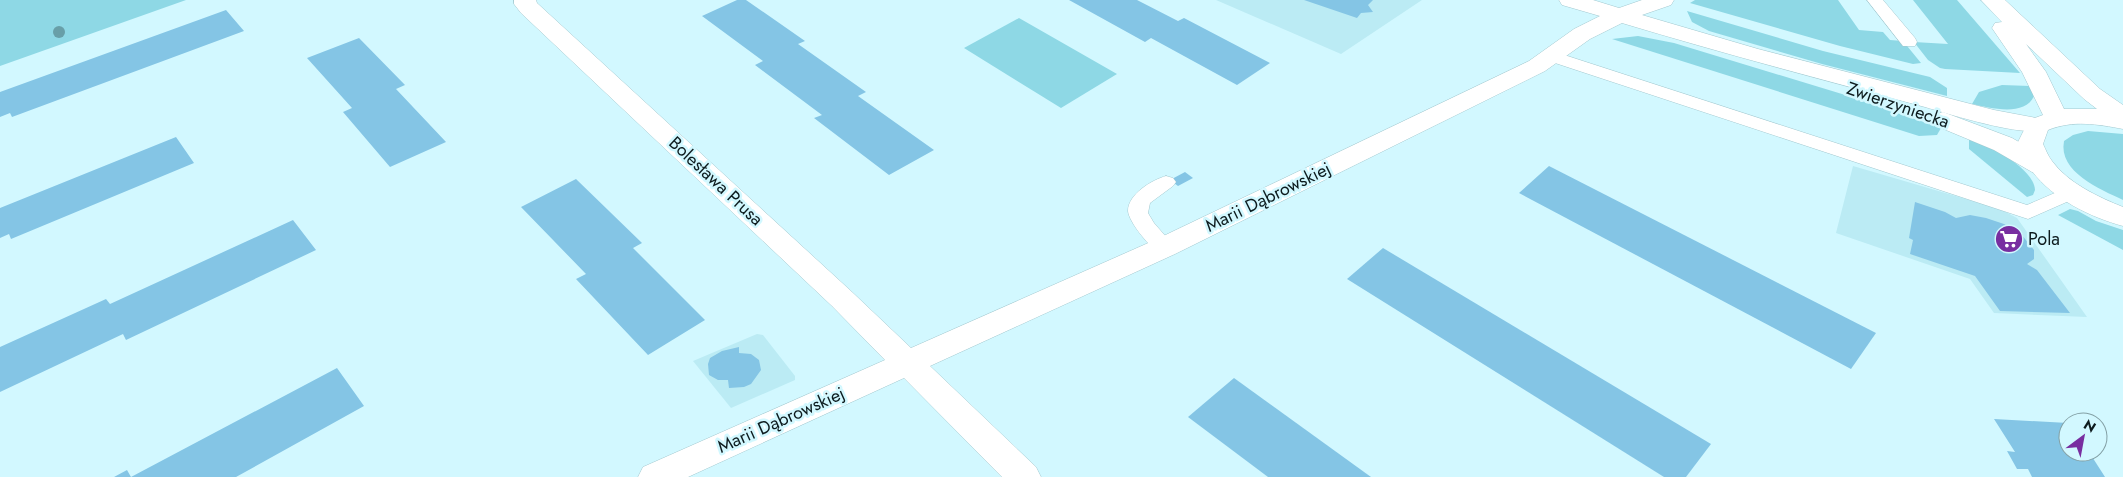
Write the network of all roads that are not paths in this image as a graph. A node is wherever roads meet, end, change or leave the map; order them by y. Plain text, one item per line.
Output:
1 (525, 0) edge
2 (1570, 0) edge
3 (1662, 0) edge
4 (1875, 0) edge
5 (1983, 0) edge
6 (1992, 0) edge
7 (1620, 15) junction
8 (1908, 42) dead end
9 (1750, 54) junction
10 (1552, 56) junction
11 (2123, 116) edge
12 (2047, 121) junction
13 (2123, 121) edge
14 (2041, 166) junction
15 (1166, 182) dead end
16 (2071, 192) junction
17 (2123, 217) edge
18 (1165, 247) junction
19 (907, 364) junction
20 (655, 477) edge
21 (1024, 477) edge

1 - 19 street, Bolesława Prusa
2 - 7 street, Zwierzyniecka
3 - 7 street, Marii Dąbrowskiej
4 - 8 lane
5 - 12 street
6 - 11 street
7 - 9 street, Zwierzyniecka
7 - 10 street, Marii Dąbrowskiej
9 - 12 street, Zwierzyniecka
9 - 14 street, Zwierzyniecka
10 - 16 lane
10 - 18 street, Marii Dąbrowskiej
12 - 13 street, Zwierzyniecka
12 - 14 street
14 - 16 street
15 - 18 lane
16 - 17 street
18 - 19 street, Marii Dąbrowskiej
19 - 20 street, Marii Dąbrowskiej
19 - 21 street

